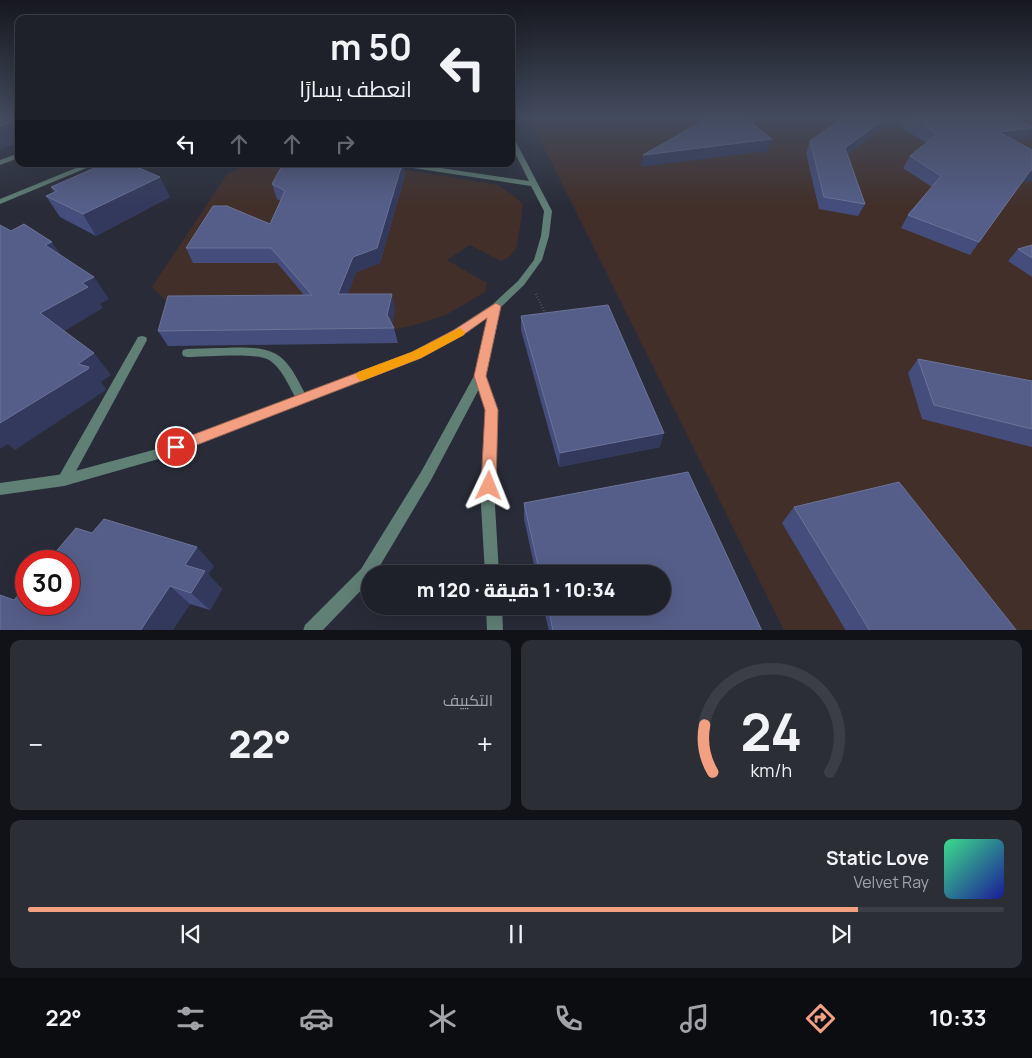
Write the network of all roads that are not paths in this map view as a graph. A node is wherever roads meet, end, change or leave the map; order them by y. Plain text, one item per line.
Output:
1 (515, 146) edge
2 (15, 157) edge
3 (0, 163) edge
4 (85, 167) edge
5 (420, 167) edge
6 (534, 184) junction
7 (0, 202) edge
8 (496, 306) junction
9 (142, 340) dead end
10 (187, 353) dead end
11 (480, 376) junction
12 (302, 399) junction
13 (64, 480) junction
14 (0, 489) edge
15 (491, 565) edge
16 (494, 615) edge
17 (312, 630) edge
18 (495, 630) edge

1 - 6 street
2 - 3 street
4 - 7 street
5 - 6 street
6 - 8 street
8 - 11 street
8 - 12 street
9 - 13 street
10 - 12 street
11 - 15 street
11 - 17 street
12 - 13 street
13 - 14 street
16 - 18 street

